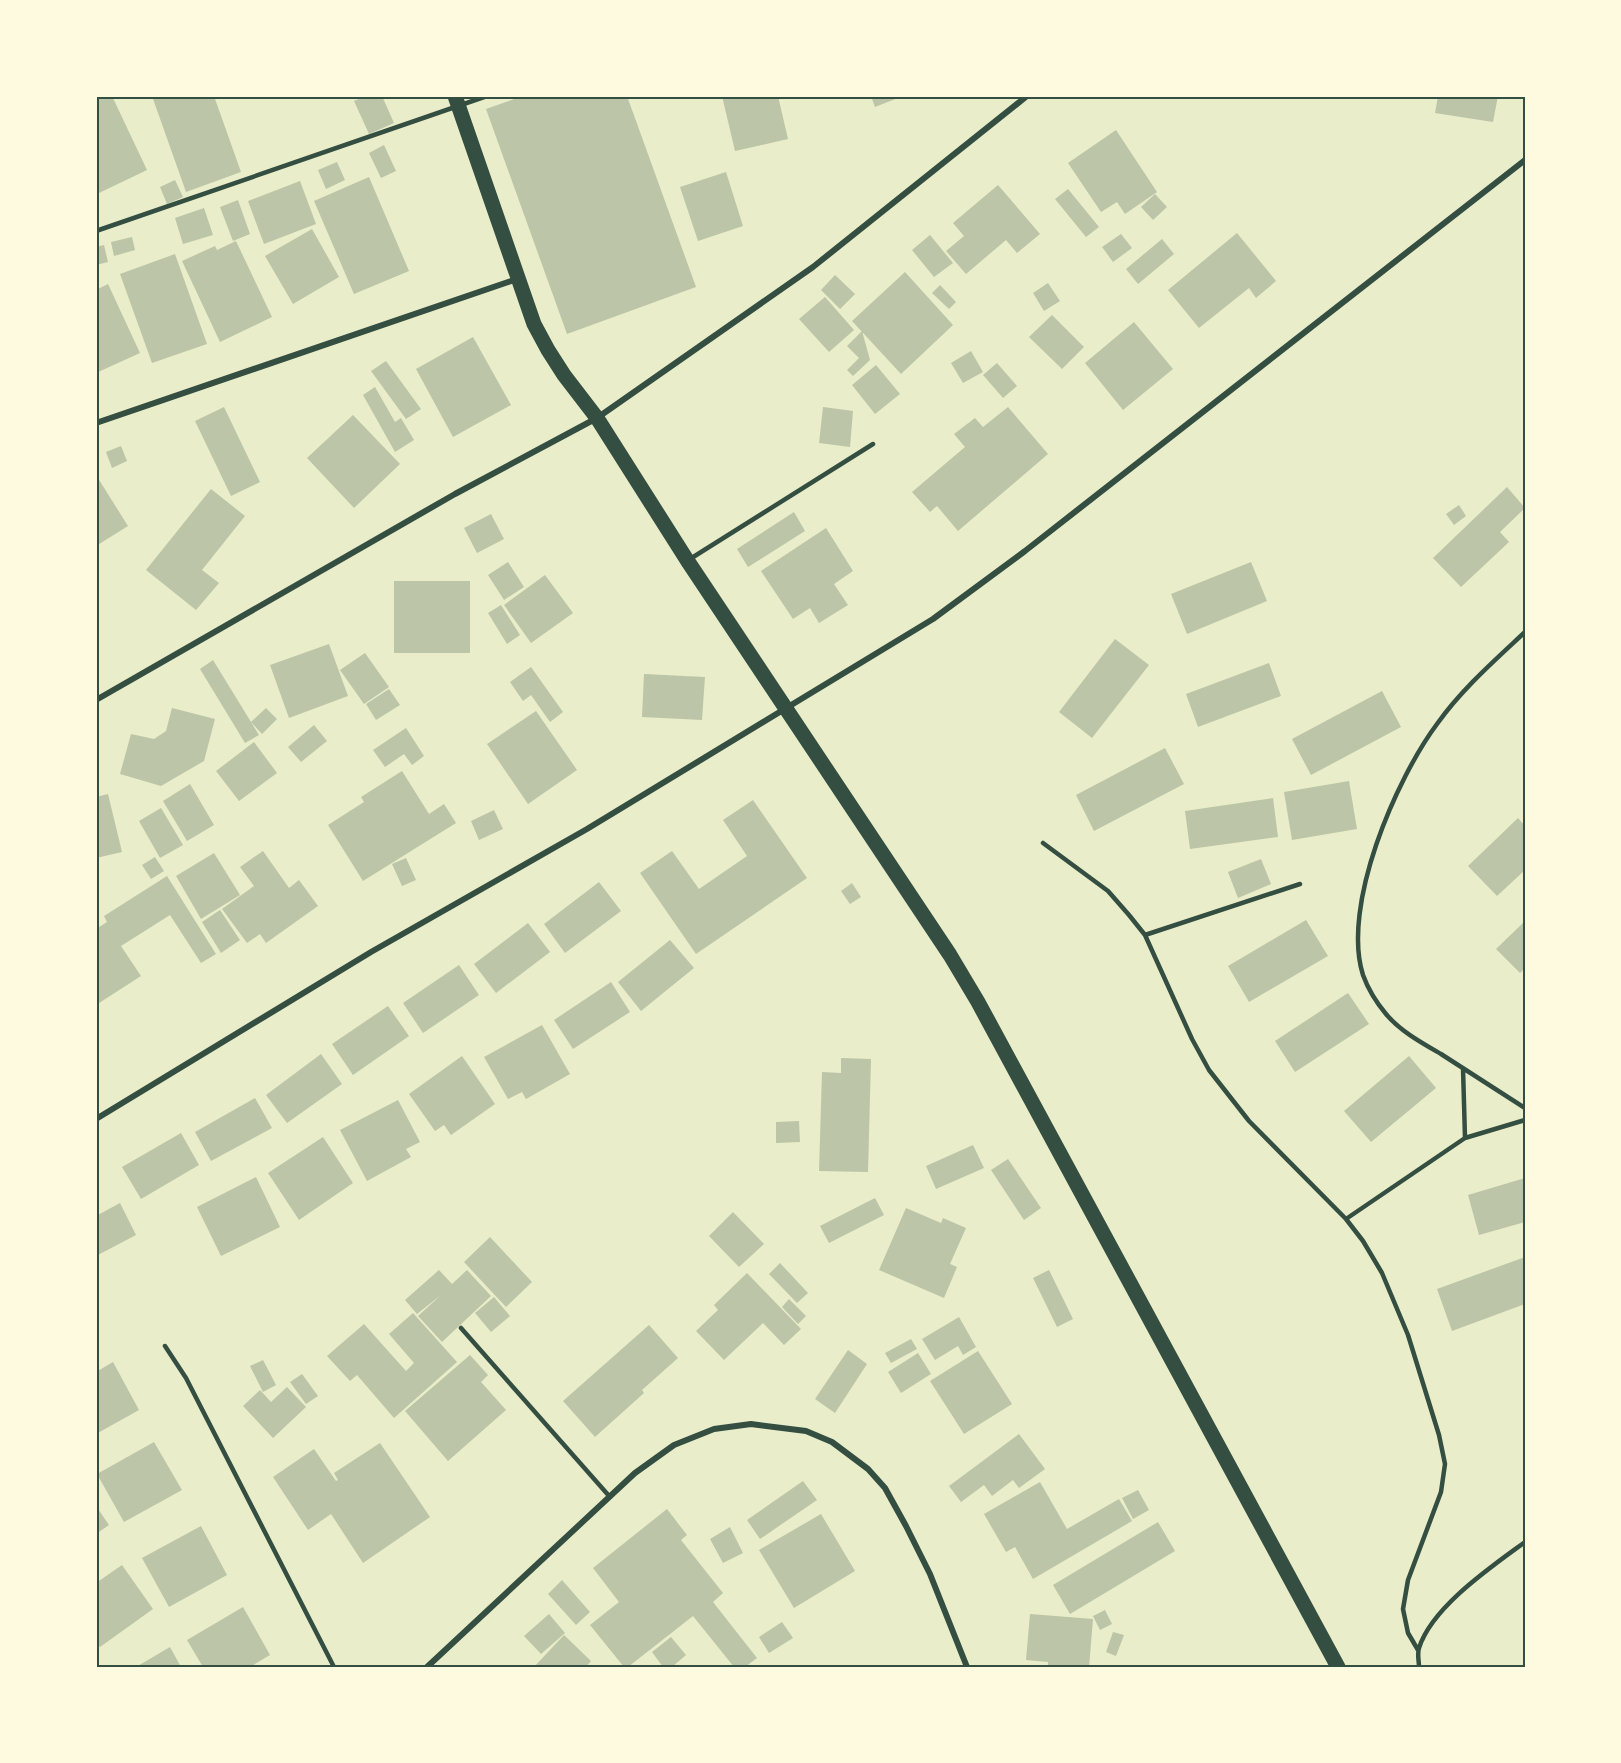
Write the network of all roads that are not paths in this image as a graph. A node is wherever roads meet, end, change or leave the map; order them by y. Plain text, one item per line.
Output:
1 (487, 96) edge
2 (1027, 96) edge
3 (456, 101) edge
4 (1525, 160) edge
5 (96, 231) edge
6 (517, 279) junction
7 (597, 418) junction
8 (96, 423) edge
9 (873, 444) dead end
10 (687, 560) junction
11 (1525, 632) edge
12 (96, 700) edge
13 (786, 708) junction
14 (1043, 843) dead end
15 (1300, 884) dead end
16 (1145, 935) junction
17 (1463, 1068) junction
18 (1525, 1108) edge
19 (96, 1119) edge
20 (1525, 1120) edge
21 (1465, 1138) junction
22 (1346, 1219) junction
23 (461, 1328) dead end
24 (165, 1346) dead end
25 (610, 1497) junction
26 (1525, 1542) edge
27 (1418, 1650) junction
28 (334, 1667) edge
29 (427, 1667) edge
30 (967, 1667) edge
31 (1338, 1667) edge
32 (1419, 1667) edge

1 - 3 lane
2 - 7 street
3 - 5 lane
3 - 6 main road
4 - 13 street
6 - 7 main road
6 - 8 street
7 - 10 main road
7 - 12 street
9 - 10 lane
10 - 13 main road
11 - 17 lane
13 - 19 street
13 - 31 main road
14 - 16 lane
15 - 16 lane
16 - 22 lane
17 - 18 lane
17 - 21 lane
20 - 21 lane
21 - 22 lane
22 - 27 lane
23 - 25 lane
24 - 28 lane
25 - 29 street
25 - 30 street
26 - 27 lane
27 - 32 lane

